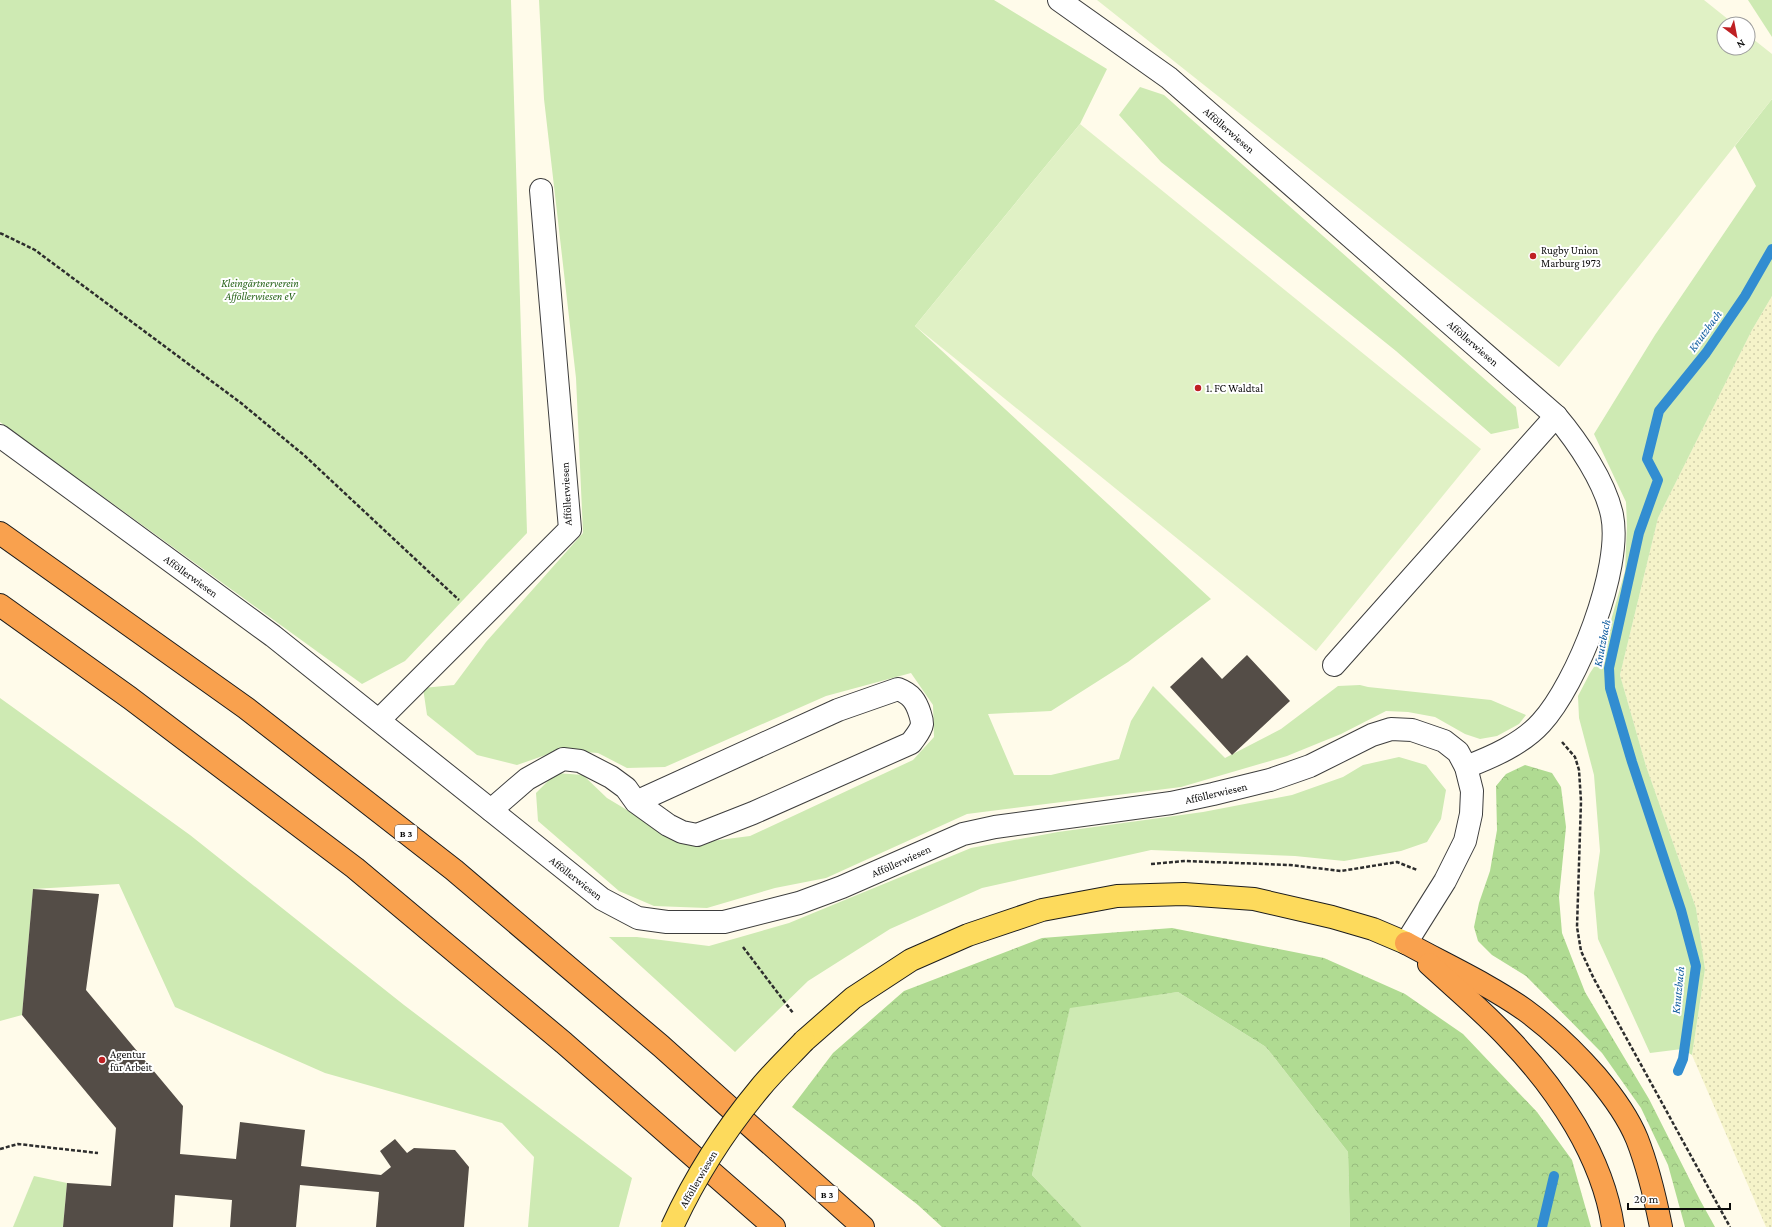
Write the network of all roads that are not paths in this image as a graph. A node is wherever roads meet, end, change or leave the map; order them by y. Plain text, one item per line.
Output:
1 (1060, 0) edge
2 (541, 190) dead end
3 (1556, 416) junction
4 (0, 436) edge
5 (0, 533) edge
6 (0, 605) edge
7 (1334, 665) dead end
8 (379, 720) junction
9 (1466, 767) junction
10 (636, 802) junction
11 (491, 810) junction
12 (1406, 943) junction
13 (672, 1227) edge
14 (774, 1227) edge
15 (863, 1227) edge
16 (1613, 1227) edge
17 (1661, 1227) edge

1 - 3 street, Afföllerwiesen
2 - 8 street, Afföllerwiesen
3 - 7 street
3 - 9 street, Afföllerwiesen
4 - 8 street, Afföllerwiesen
5 - 15 highway, B 3
6 - 14 highway
8 - 11 street, Afföllerwiesen
9 - 11 street, Afföllerwiesen
9 - 12 street, Afföllerwiesen
10 - 10 street
10 - 11 street
12 - 13 main road, Afföllerwiesen, bridge
12 - 16 highway
12 - 17 highway

